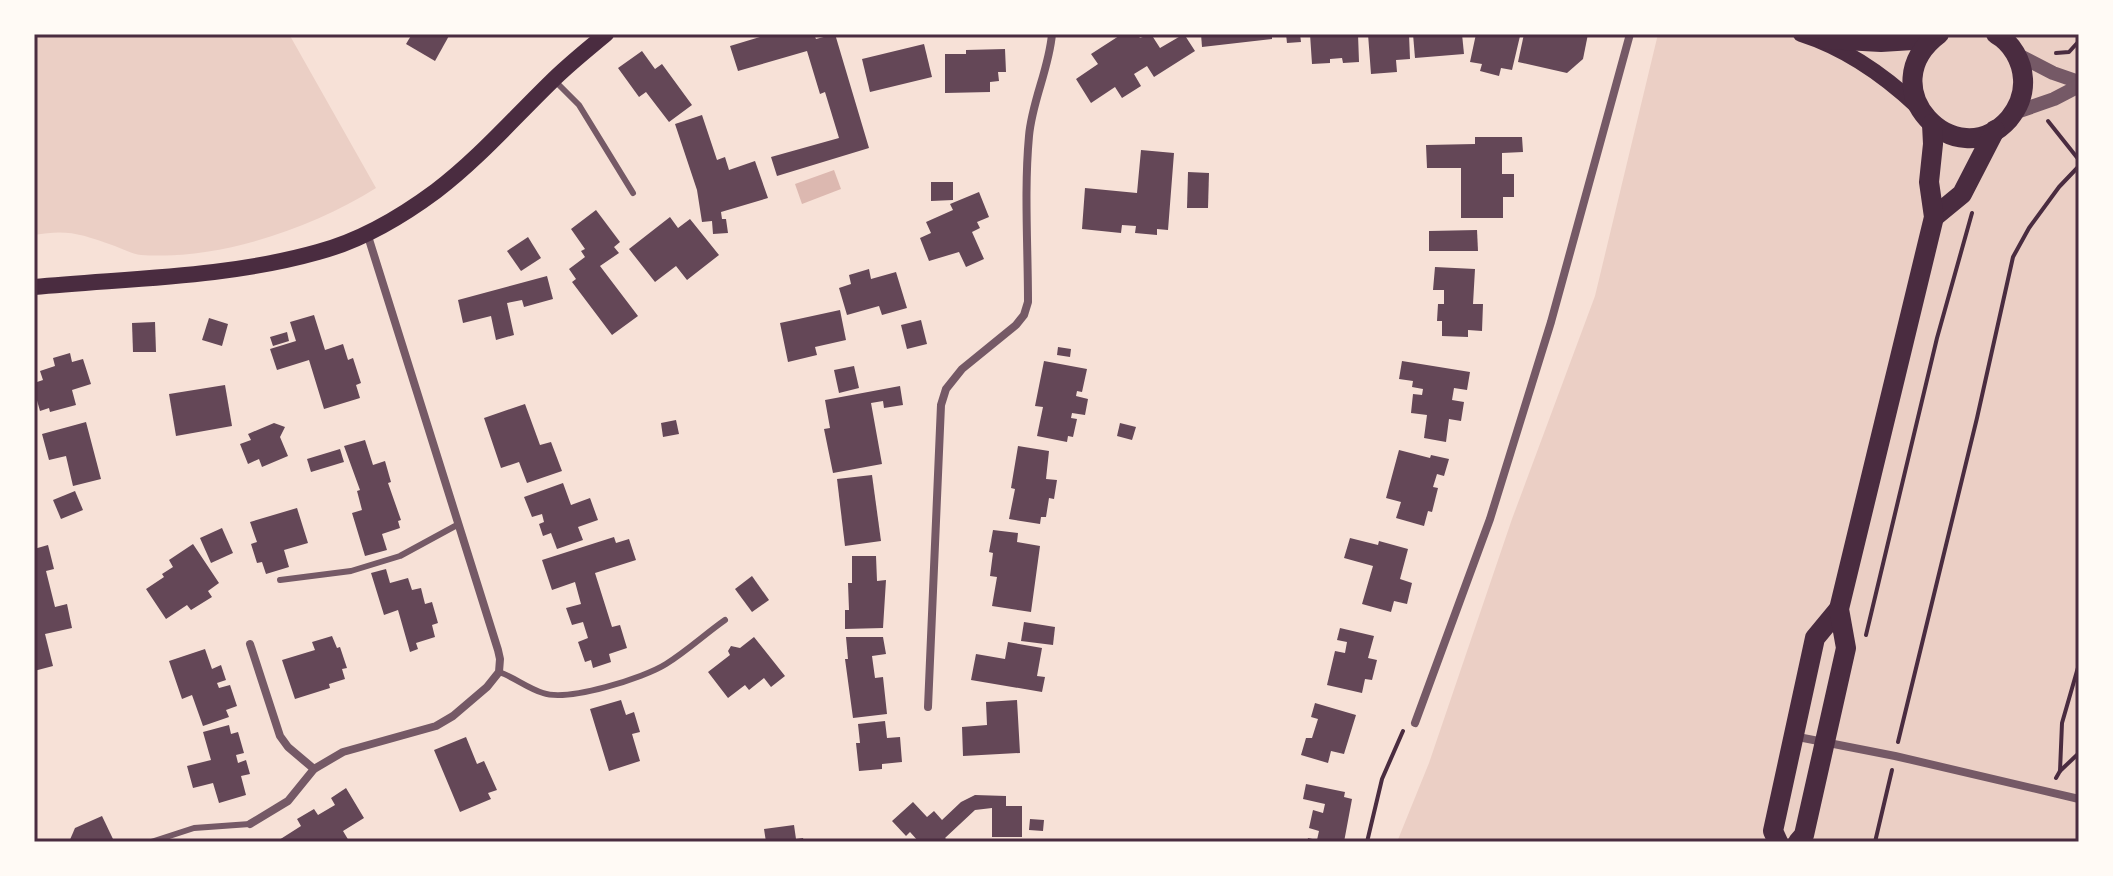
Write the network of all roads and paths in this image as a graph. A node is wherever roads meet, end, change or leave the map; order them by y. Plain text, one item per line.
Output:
1 (606, 34) edge
2 (1052, 34) edge
3 (1630, 34) edge
4 (1801, 34) edge
5 (1996, 34) edge
6 (1934, 38) edge
7 (1824, 41) junction
8 (2079, 41) edge
9 (2014, 45) edge
10 (2053, 73) junction
11 (554, 79) junction
12 (2079, 84) edge
13 (2054, 99) junction
14 (1918, 107) junction
15 (2014, 113) junction
16 (1932, 124) junction
17 (1995, 130) junction
18 (2079, 160) edge
19 (2079, 166) edge
20 (633, 193) dead end
21 (1975, 202) dead end
22 (1934, 217) junction
23 (367, 233) junction
24 (34, 287) edge
25 (457, 525) junction
26 (280, 580) dead end
27 (1839, 609) junction
28 (725, 620) dead end
29 (250, 644) dead end
30 (1863, 649) dead end
31 (2079, 664) edge
32 (499, 672) junction
33 (928, 707) dead end
34 (1415, 723) joint
35 (1792, 736) junction
36 (1826, 741) junction
37 (2079, 753) edge
38 (1895, 756) junction
39 (314, 769) junction
40 (2060, 771) junction
41 (2049, 792) junction
42 (2079, 799) edge
43 (250, 824) joint
44 (151, 842) edge
45 (1367, 842) edge
46 (1778, 842) edge
47 (1798, 842) edge
48 (1875, 842) edge

1 - 11 main road
2 - 33 street
3 - 34 street
4 - 7 main road
5 - 9 main road
6 - 7 main road
6 - 14 main road
7 - 14 main road
8 - 10 path
9 - 10 street
9 - 15 main road
10 - 12 street
11 - 20 lane
11 - 23 main road
12 - 13 street
13 - 15 street
13 - 18 path
14 - 16 main road
15 - 17 main road
16 - 17 main road
16 - 22 main road
17 - 22 main road
19 - 38 path
21 - 30 path
22 - 27 main road
23 - 24 main road
23 - 25 street
25 - 26 lane
25 - 32 street
27 - 35 main road
27 - 36 main road
28 - 32 lane
29 - 39 street
31 - 40 path
32 - 39 street
34 - 45 path
35 - 36 street
35 - 46 main road
36 - 38 street
36 - 47 main road
37 - 40 path
38 - 41 street
38 - 48 path
39 - 43 street
40 - 41 path
41 - 42 street
43 - 44 lane

